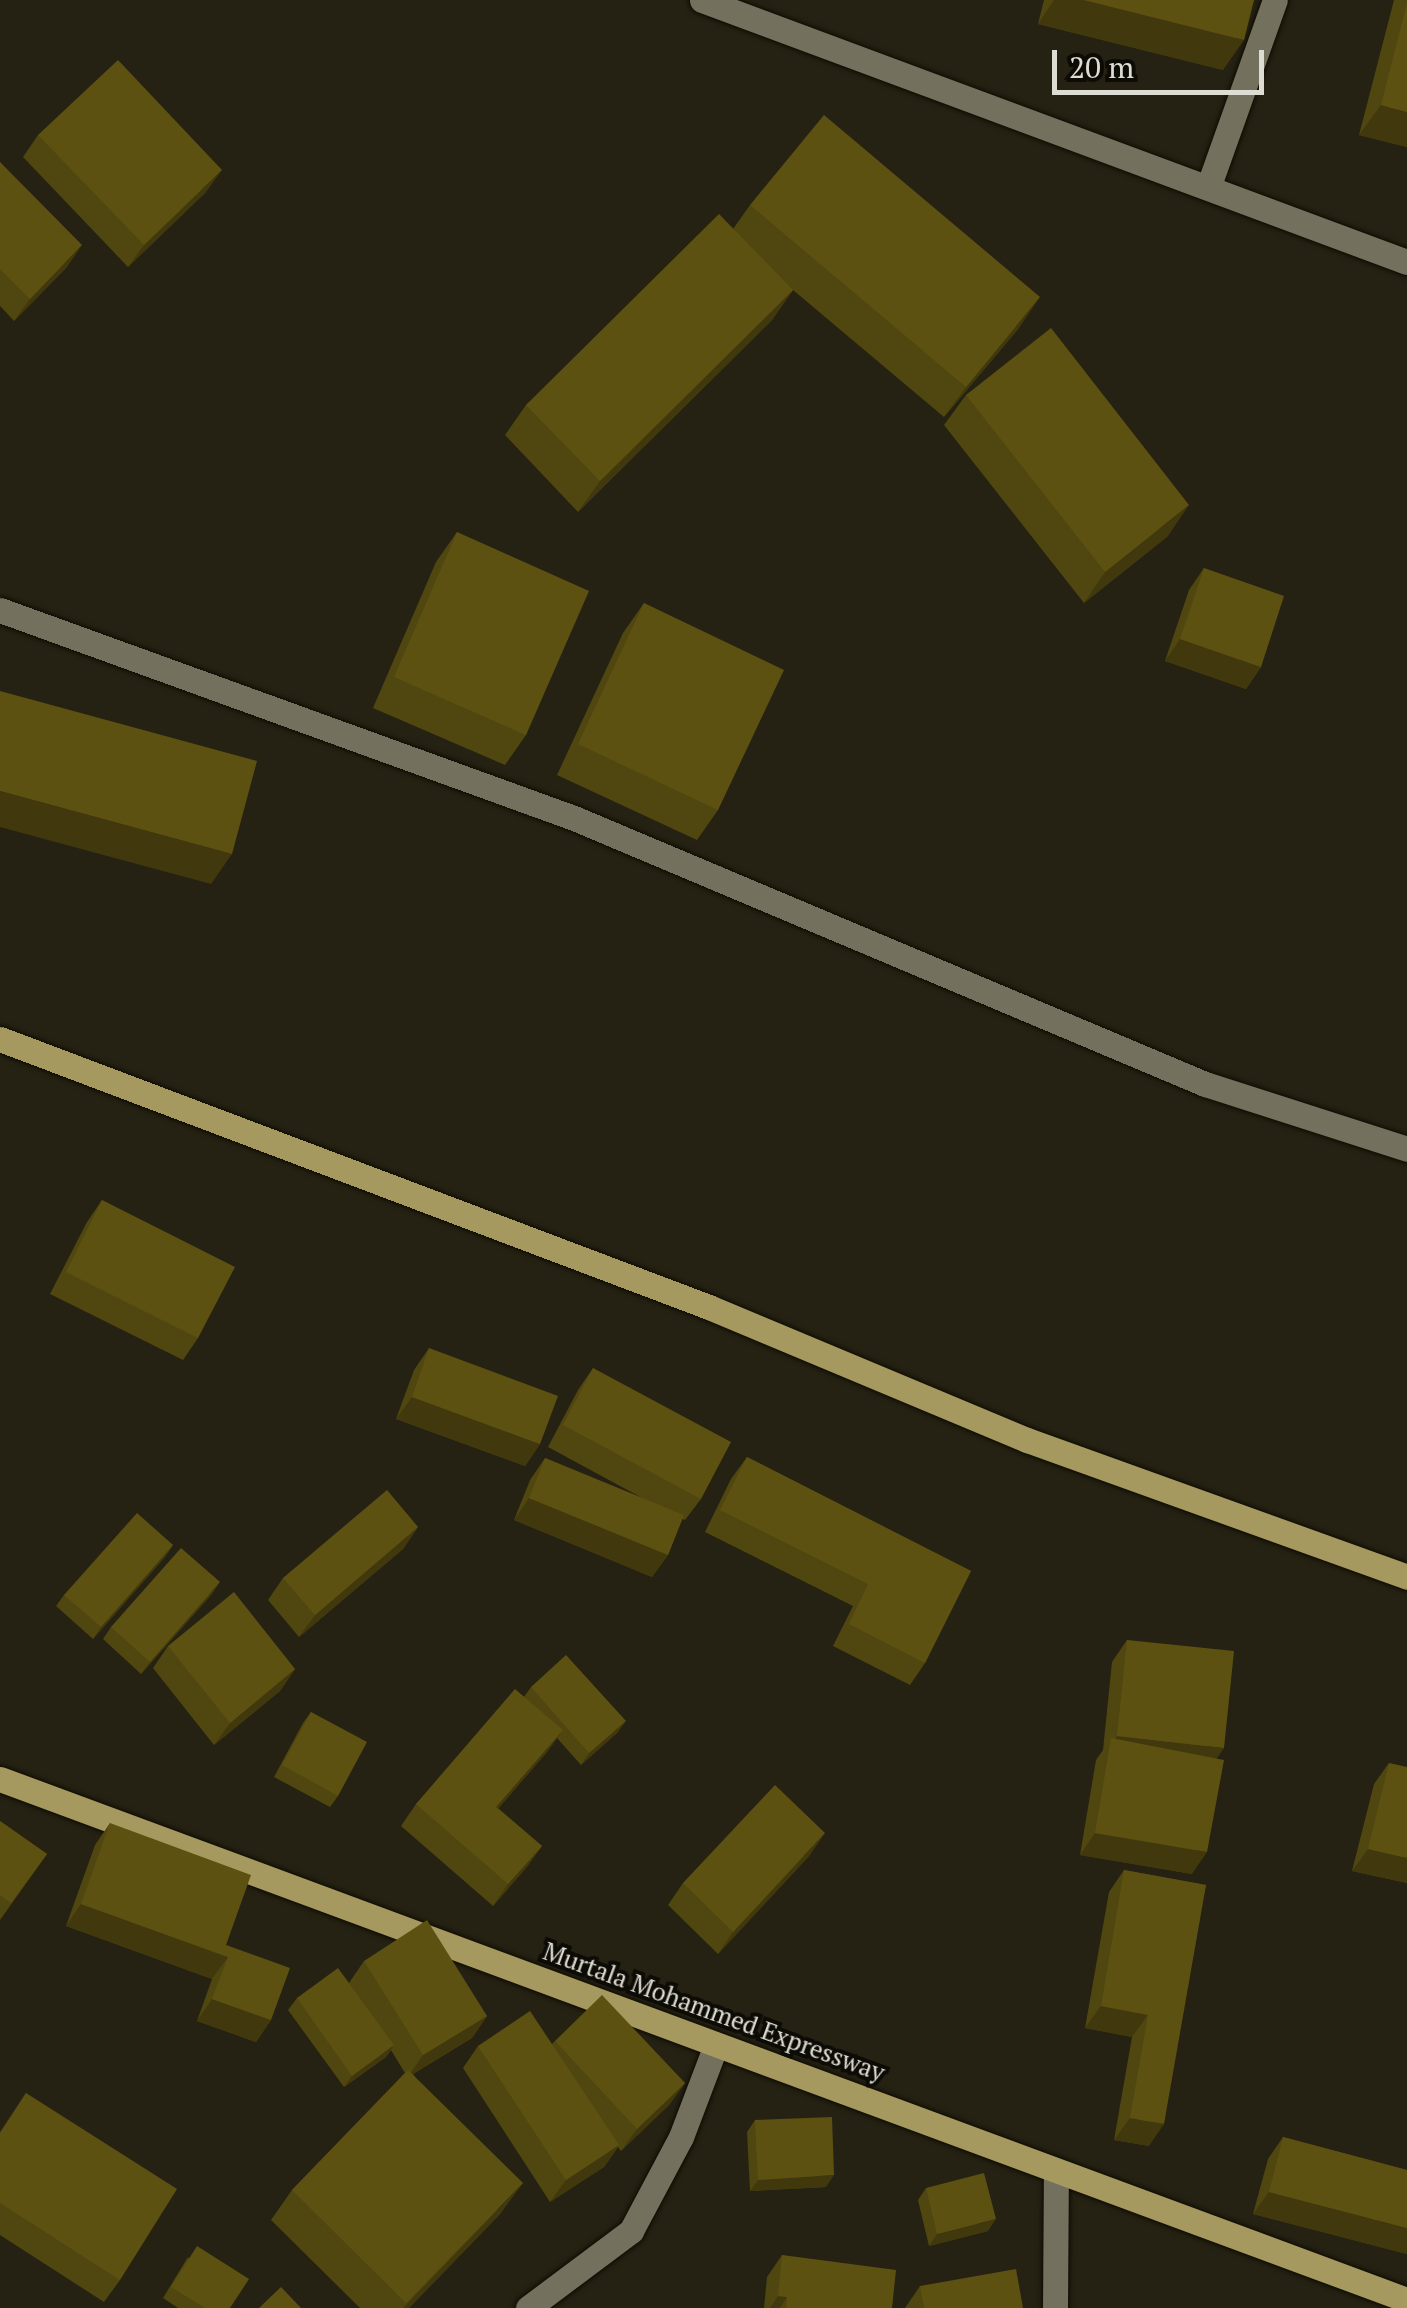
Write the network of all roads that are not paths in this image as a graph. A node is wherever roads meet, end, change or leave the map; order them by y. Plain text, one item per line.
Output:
1 (702, 0) edge
2 (1275, 0) edge
3 (1209, 185) junction
4 (1407, 262) edge
5 (0, 610) edge
6 (0, 1039) edge
7 (1407, 1149) edge
8 (1407, 1576) edge
9 (0, 1779) edge
10 (716, 2045) junction
11 (1056, 2171) junction
12 (1407, 2300) edge
13 (528, 2308) edge
14 (1055, 2308) edge

1 - 3 street
2 - 3 street
3 - 4 street
5 - 7 street
6 - 8 main road
9 - 10 main road, Murtala Mohammed Expressway
10 - 11 main road, Murtala Mohammed Expressway
10 - 13 street
11 - 12 main road, Murtala Mohammed Expressway
11 - 14 street

